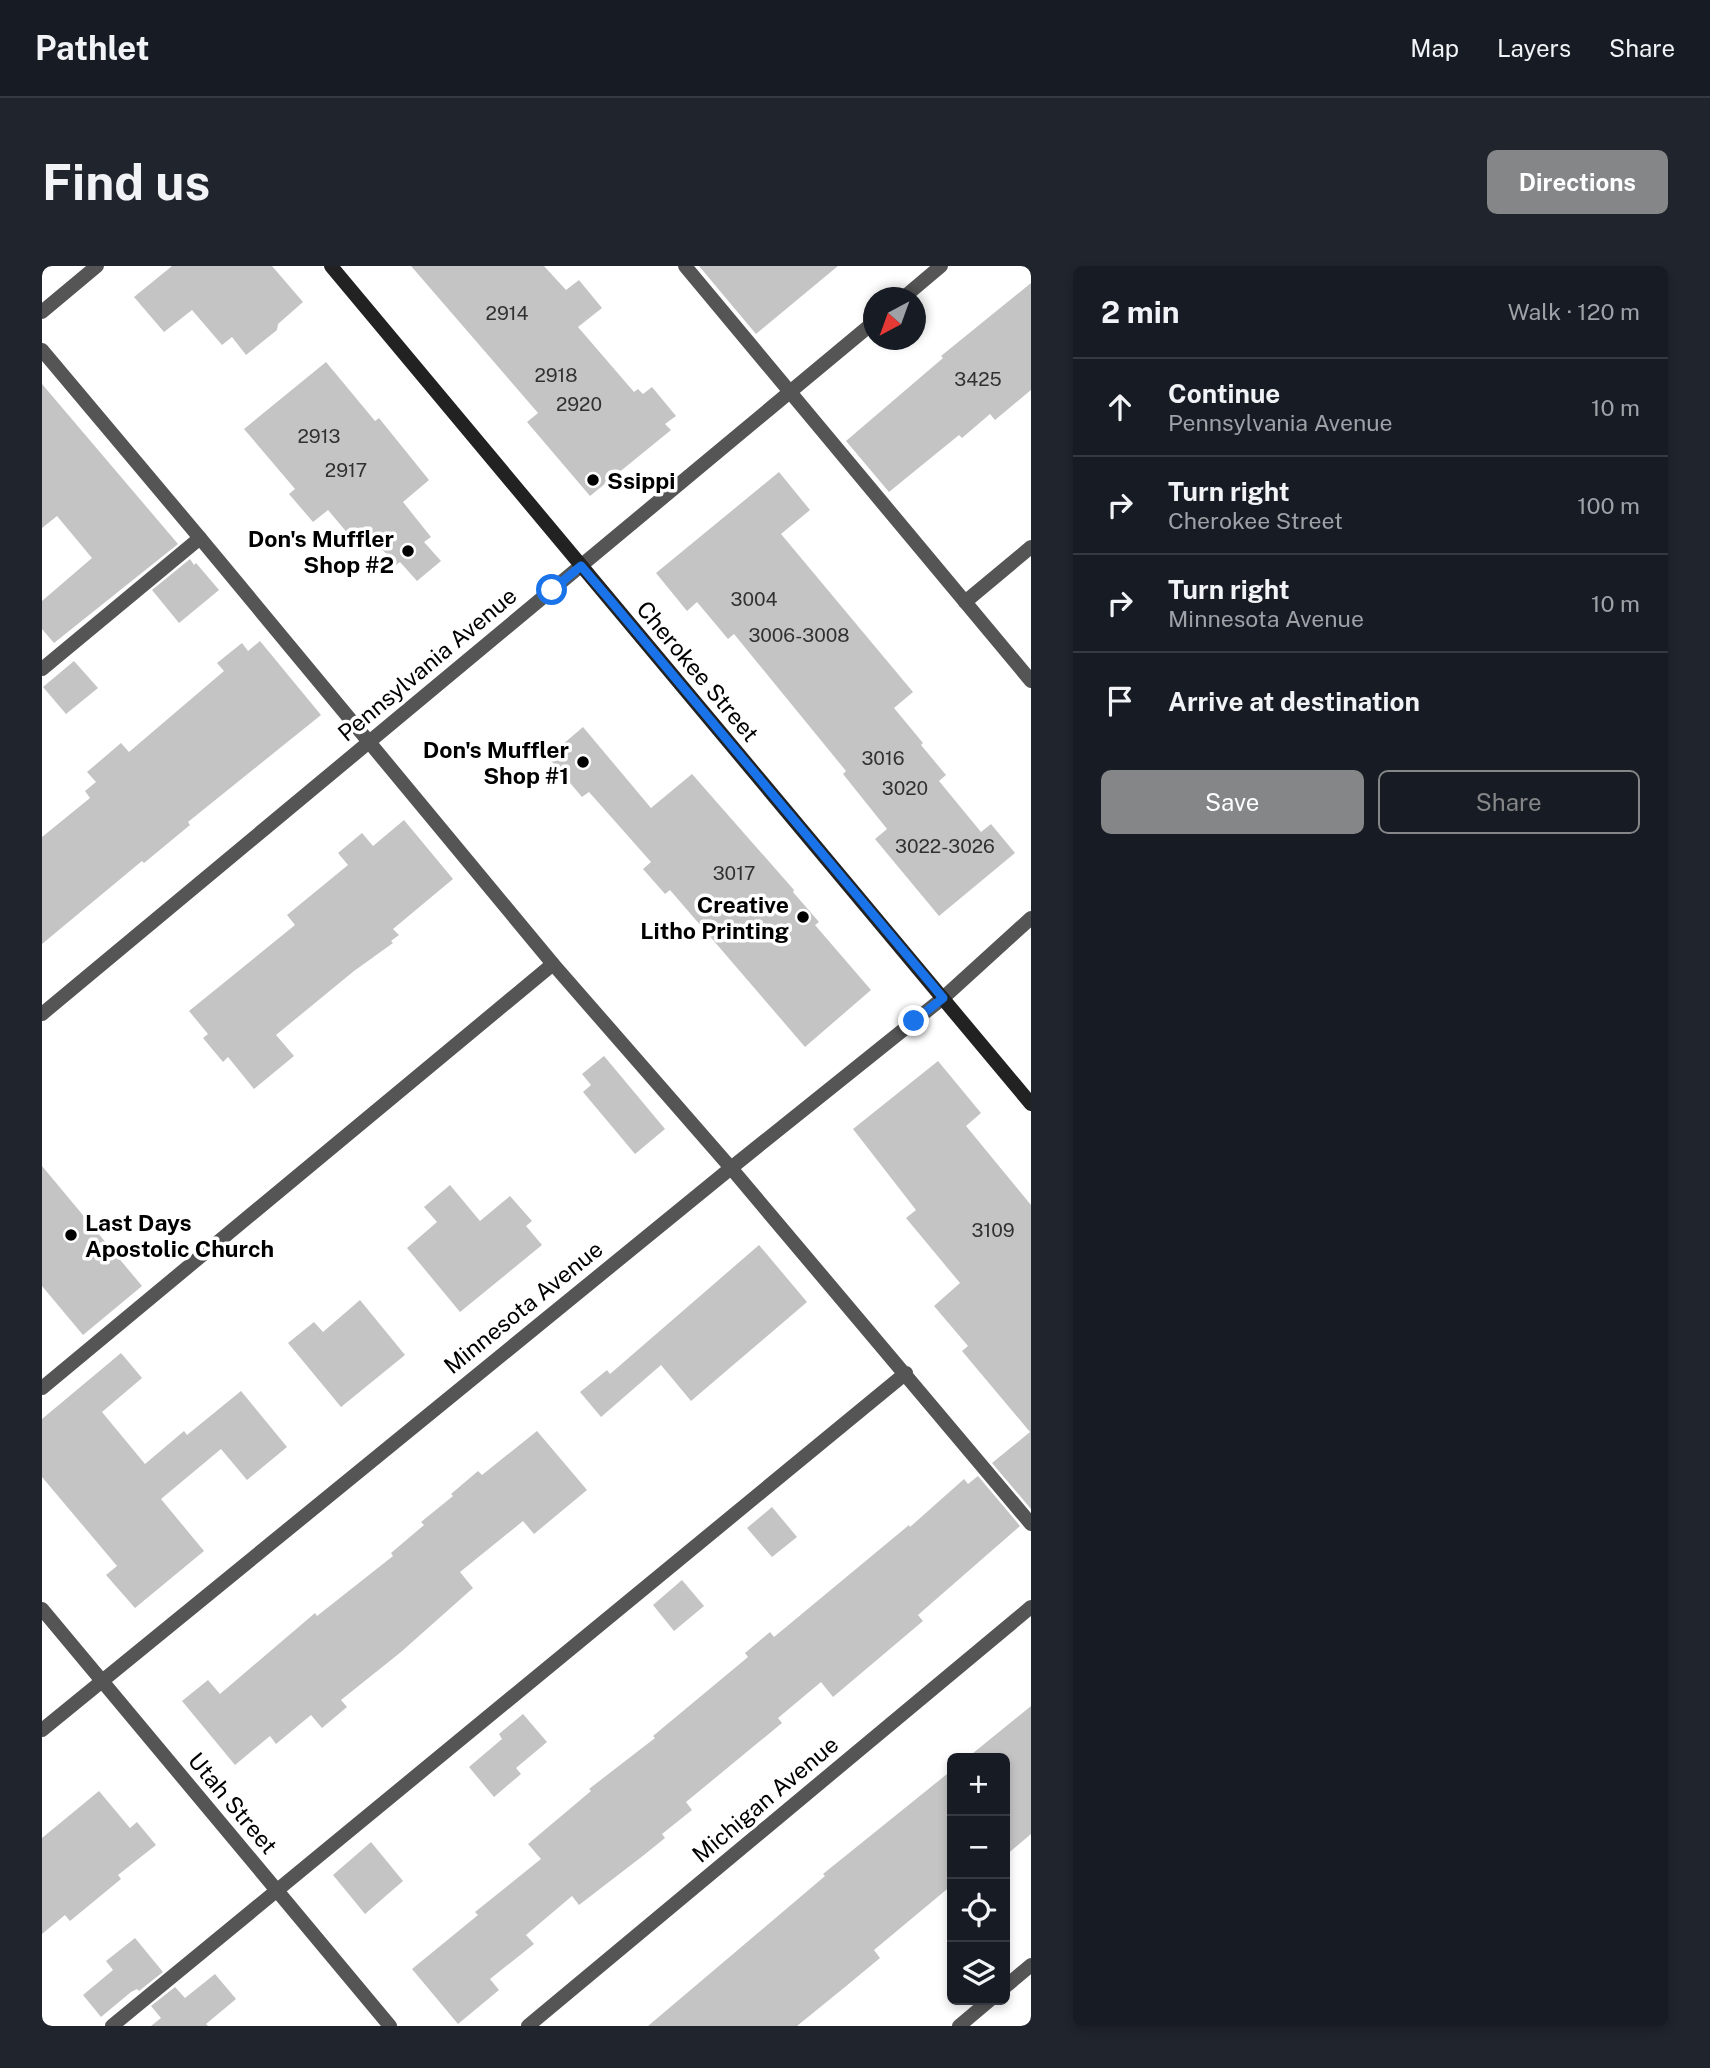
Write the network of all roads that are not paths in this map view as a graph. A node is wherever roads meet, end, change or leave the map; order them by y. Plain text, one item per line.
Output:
1 (97, 266) edge
2 (331, 266) edge
3 (685, 266) edge
4 (941, 266) edge
5 (916, 287) edge
6 (42, 312) edge
7 (863, 330) edge
8 (42, 351) edge
9 (790, 391) junction
10 (200, 538) junction
11 (1031, 547) edge
12 (581, 566) junction
13 (965, 602) junction
14 (42, 669) edge
15 (1031, 681) edge
16 (369, 742) junction
17 (1031, 918) edge
18 (553, 964) junction
19 (943, 998) junction
20 (42, 1014) edge
21 (1031, 1104) edge
22 (731, 1168) junction
23 (906, 1373) junction
24 (42, 1388) edge
25 (1031, 1524) edge
26 (1031, 1607) edge
27 (42, 1609) edge
28 (102, 1680) junction
29 (42, 1730) edge
30 (277, 1890) junction
31 (1031, 1965) edge
32 (1010, 1983) edge
33 (984, 2005) edge
34 (112, 2026) edge
35 (390, 2026) edge
36 (528, 2026) edge
37 (959, 2026) edge

1 - 6 street
2 - 12 street, Cherokee Street
3 - 9 street
4 - 5 street
7 - 9 street, Pennsylvania Avenue
8 - 10 street
9 - 12 street, Pennsylvania Avenue
9 - 13 street
10 - 14 street
10 - 16 street
11 - 13 street
12 - 16 street, Pennsylvania Avenue
12 - 19 street, Cherokee Street
13 - 15 street
16 - 18 street
16 - 20 street, Pennsylvania Avenue
17 - 19 street, Minnesota Avenue
18 - 22 street
18 - 24 street
19 - 21 street, Cherokee Street
19 - 22 street, Minnesota Avenue
22 - 23 street
22 - 28 street, Minnesota Avenue
23 - 25 street
23 - 30 street
26 - 36 street, Michigan Avenue
27 - 28 street, Utah Street
28 - 29 street, Minnesota Avenue
28 - 30 street, Utah Street
30 - 34 street
30 - 35 street, Utah Street
31 - 32 street
33 - 37 street

